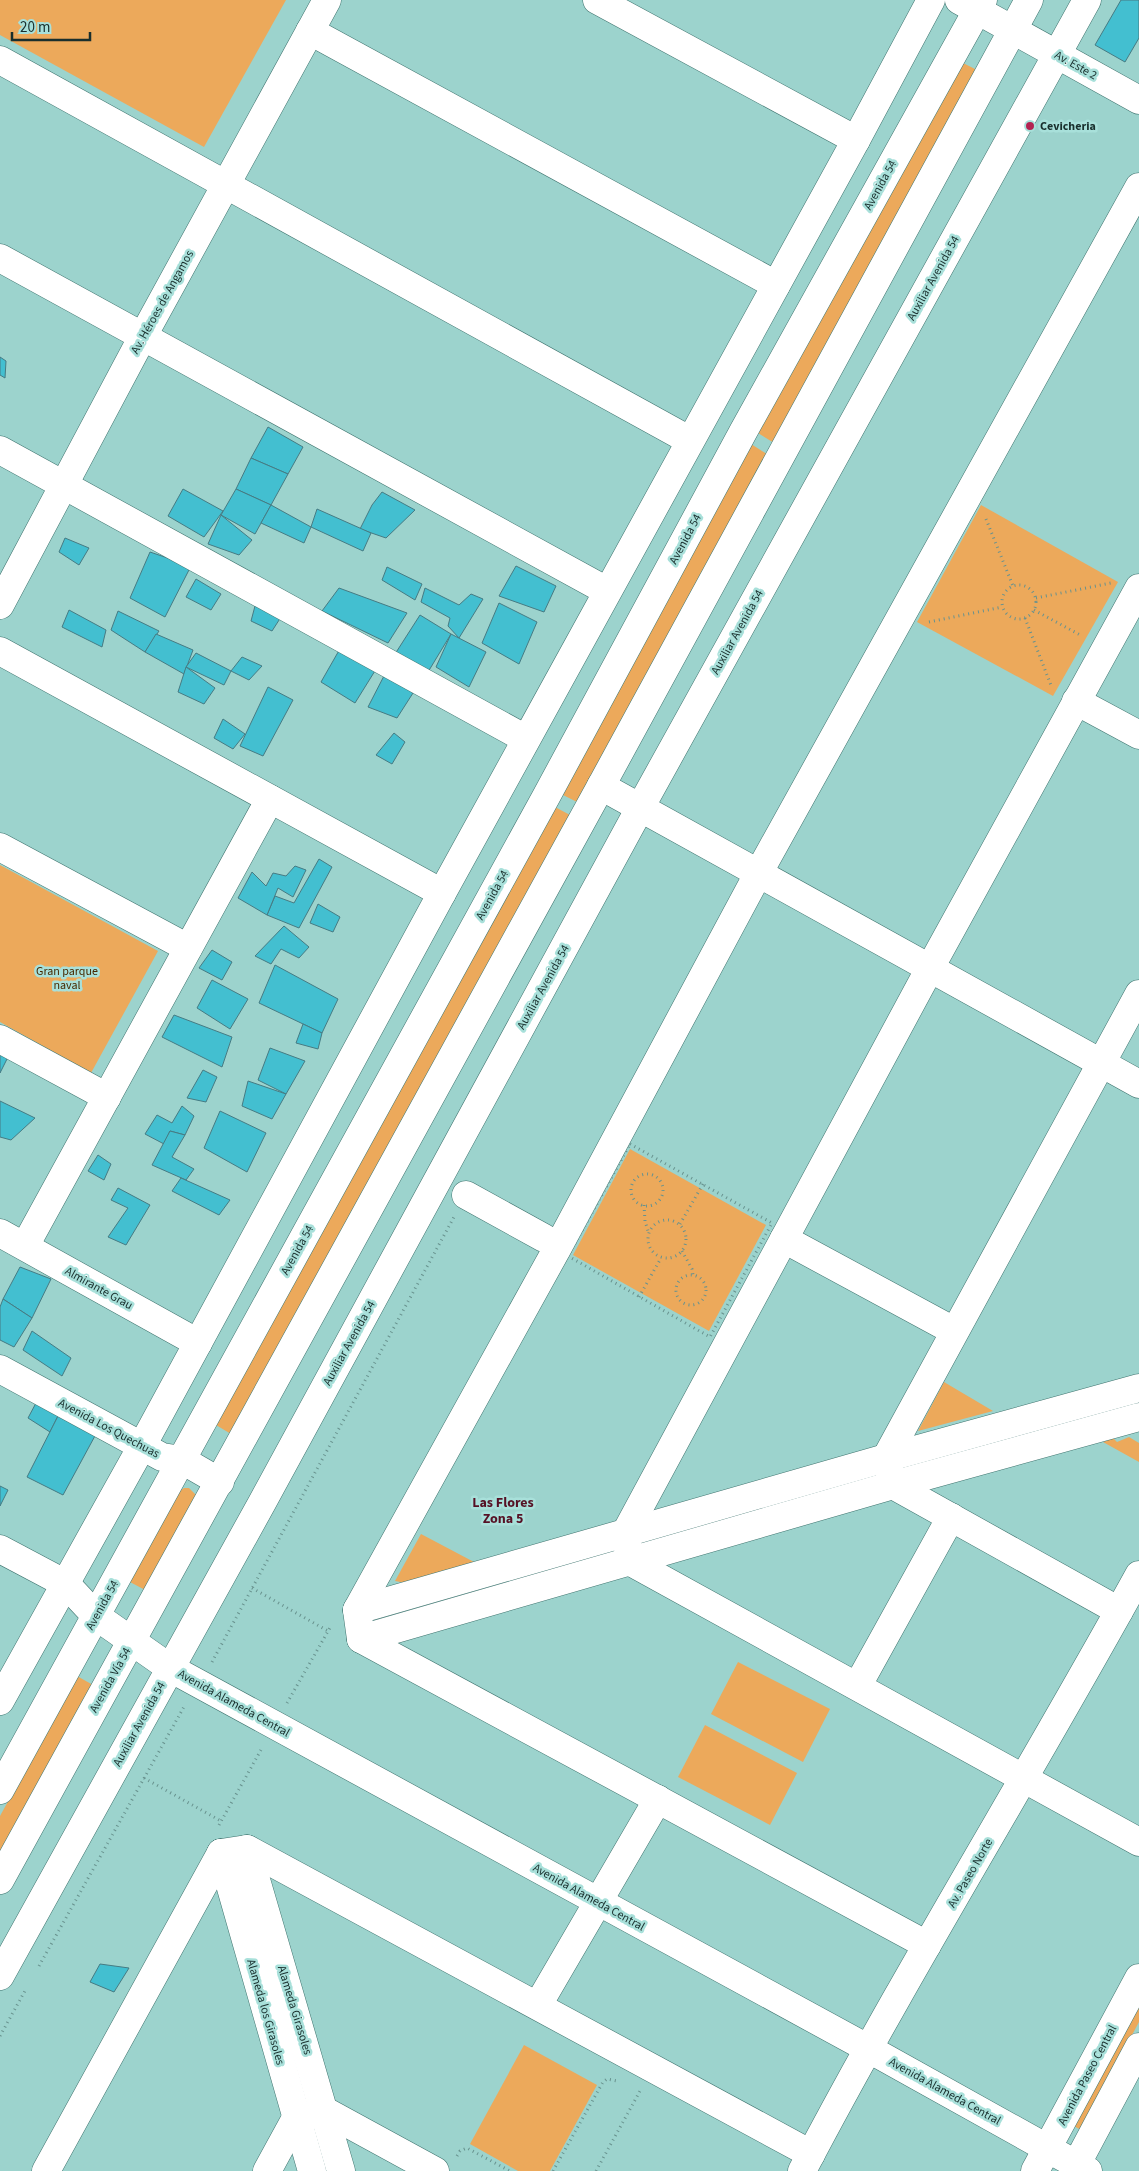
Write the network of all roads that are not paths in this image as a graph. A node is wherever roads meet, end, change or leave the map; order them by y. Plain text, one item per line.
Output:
1 (327, 0) edge
2 (597, 0) edge
3 (931, 0) edge
4 (1029, 0) edge
5 (1087, 0) edge
6 (973, 3) edge
7 (1013, 30) junction
8 (310, 31) junction
9 (1056, 54) junction
10 (0, 60) edge
11 (1139, 100) edge
12 (856, 140) junction
13 (227, 184) junction
14 (1139, 187) edge
15 (0, 258) edge
16 (776, 285) junction
17 (143, 336) junction
18 (689, 440) junction
19 (0, 450) edge
20 (64, 485) junction
21 (1139, 588) edge
22 (607, 591) junction
23 (0, 604) edge
24 (0, 650) edge
25 (1064, 695) junction
26 (1139, 735) edge
27 (526, 739) junction
28 (601, 786) junction
29 (270, 799) junction
30 (640, 808) junction
31 (0, 847) edge
32 (758, 874) junction
33 (442, 893) junction
34 (188, 948) junction
35 (930, 968) junction
36 (1139, 994) edge
37 (0, 1039) edge
38 (1102, 1064) junction
39 (1139, 1084) edge
40 (108, 1097) junction
41 (466, 1195) road end
42 (0, 1233) edge
43 (544, 1238) dead end
44 (784, 1239) junction
45 (24, 1246) junction
46 (954, 1332) junction
47 (198, 1343) junction
48 (0, 1369) edge
49 (1139, 1388) edge
50 (1139, 1417) edge
51 (142, 1446) junction
52 (886, 1458) junction
53 (182, 1460) junction
54 (220, 1482) junction
55 (893, 1485) junction
56 (951, 1518) junction
57 (625, 1534) junction
58 (0, 1548) edge
59 (631, 1562) junction
60 (1139, 1575) edge
61 (66, 1584) junction
62 (357, 1610) junction
63 (1119, 1611) junction
64 (96, 1616) junction
65 (361, 1638) junction
66 (131, 1642) junction
67 (170, 1668) junction
68 (858, 1686) junction
69 (0, 1701) edge
70 (1025, 1779) junction
71 (0, 1790) edge
72 (658, 1799) junction
73 (1139, 1842) edge
74 (247, 1849) junction
75 (221, 1853) junction
76 (0, 1880) edge
77 (597, 1902) junction
78 (928, 1944) junction
79 (0, 1976) edge
80 (1139, 1978) edge
81 (538, 2005) junction
82 (869, 2049) junction
83 (1137, 2057) edge
84 (325, 2111) junction
85 (296, 2118) junction
86 (1041, 2159) edge
87 (806, 2163) edge
88 (444, 2166) edge
89 (1079, 2169) edge
90 (46, 2171) edge
91 (267, 2171) edge
92 (312, 2171) edge
93 (341, 2171) edge

1 - 8 street, Av. Héroes de Angamos
2 - 12 street
3 - 12 street
4 - 7 street
5 - 9 street, Auxiliar Avenida 54
6 - 7 street, Av. Este 2
6 - 53 street, Avenida 54
7 - 9 street, Av. Este 2
7 - 28 street
8 - 13 street, Av. Héroes de Angamos
8 - 16 street
9 - 11 street, Av. Este 2
9 - 30 street, Auxiliar Avenida 54
10 - 13 street
12 - 16 street
13 - 17 street, Av. Héroes de Angamos
13 - 18 street
14 - 32 street
15 - 17 street
16 - 18 street
17 - 20 street, Av. Héroes de Angamos
17 - 22 street
18 - 22 street
19 - 20 street
20 - 23 street, Av. Héroes de Angamos
20 - 27 street
21 - 25 street
22 - 27 street
24 - 29 street
25 - 26 street
25 - 35 street
27 - 33 street
28 - 30 street
28 - 54 street
29 - 33 street
29 - 34 street
30 - 32 street
30 - 67 street, Auxiliar Avenida 54
31 - 34 street
32 - 35 street
32 - 62 street
33 - 47 street
34 - 40 street
35 - 38 street
35 - 44 street
36 - 38 street
37 - 40 street
38 - 39 street
38 - 46 street
40 - 45 street
41 - 43 street
42 - 45 street, Almirante Grau
44 - 46 street
44 - 57 street
45 - 47 street, Almirante Grau
46 - 52 street
47 - 51 street
48 - 51 street, Avenida Los Quechuas
49 - 52 street
50 - 55 street
51 - 53 street, Avenida Los Quechuas
51 - 61 street
52 - 55 street
52 - 57 street
53 - 54 street, Avenida Los Quechuas
53 - 64 street, Avenida 54
54 - 66 street, Avenida Vía 54
55 - 56 street
55 - 59 street
56 - 63 street
56 - 68 street
57 - 59 street
57 - 62 street
58 - 61 street, Avenida Alameda Central
59 - 65 street
59 - 68 street
60 - 63 street, Av. Paseo Norte
61 - 64 street, Avenida Alameda Central
61 - 69 street
62 - 65 street
63 - 70 street, Av. Paseo Norte
64 - 66 street, Avenida Alameda Central
64 - 71 street, Avenida 54
65 - 72 street
66 - 67 street, Avenida Alameda Central
66 - 76 street, Avenida Vía 54
67 - 77 street, Avenida Alameda Central
67 - 79 street, Auxiliar Avenida 54
68 - 70 street
70 - 73 street
70 - 78 street, Av. Paseo Norte
72 - 77 street
72 - 78 street
74 - 75 street
74 - 81 street
74 - 84 street, Alameda Girasoles
75 - 85 street, Alameda los Girasoles
75 - 90 street
77 - 81 street
77 - 82 street, Avenida Alameda Central
78 - 82 street, Av. Paseo Norte
80 - 86 street, Avenida Paseo Central
81 - 87 street
82 - 86 street, Avenida Alameda Central
82 - 87 street, Av. Paseo Norte
83 - 89 street
84 - 85 street
84 - 88 street
84 - 93 street, Alameda Girasoles
85 - 91 street
85 - 92 street, Alameda los Girasoles
86 - 89 street, Avenida Alameda Central

